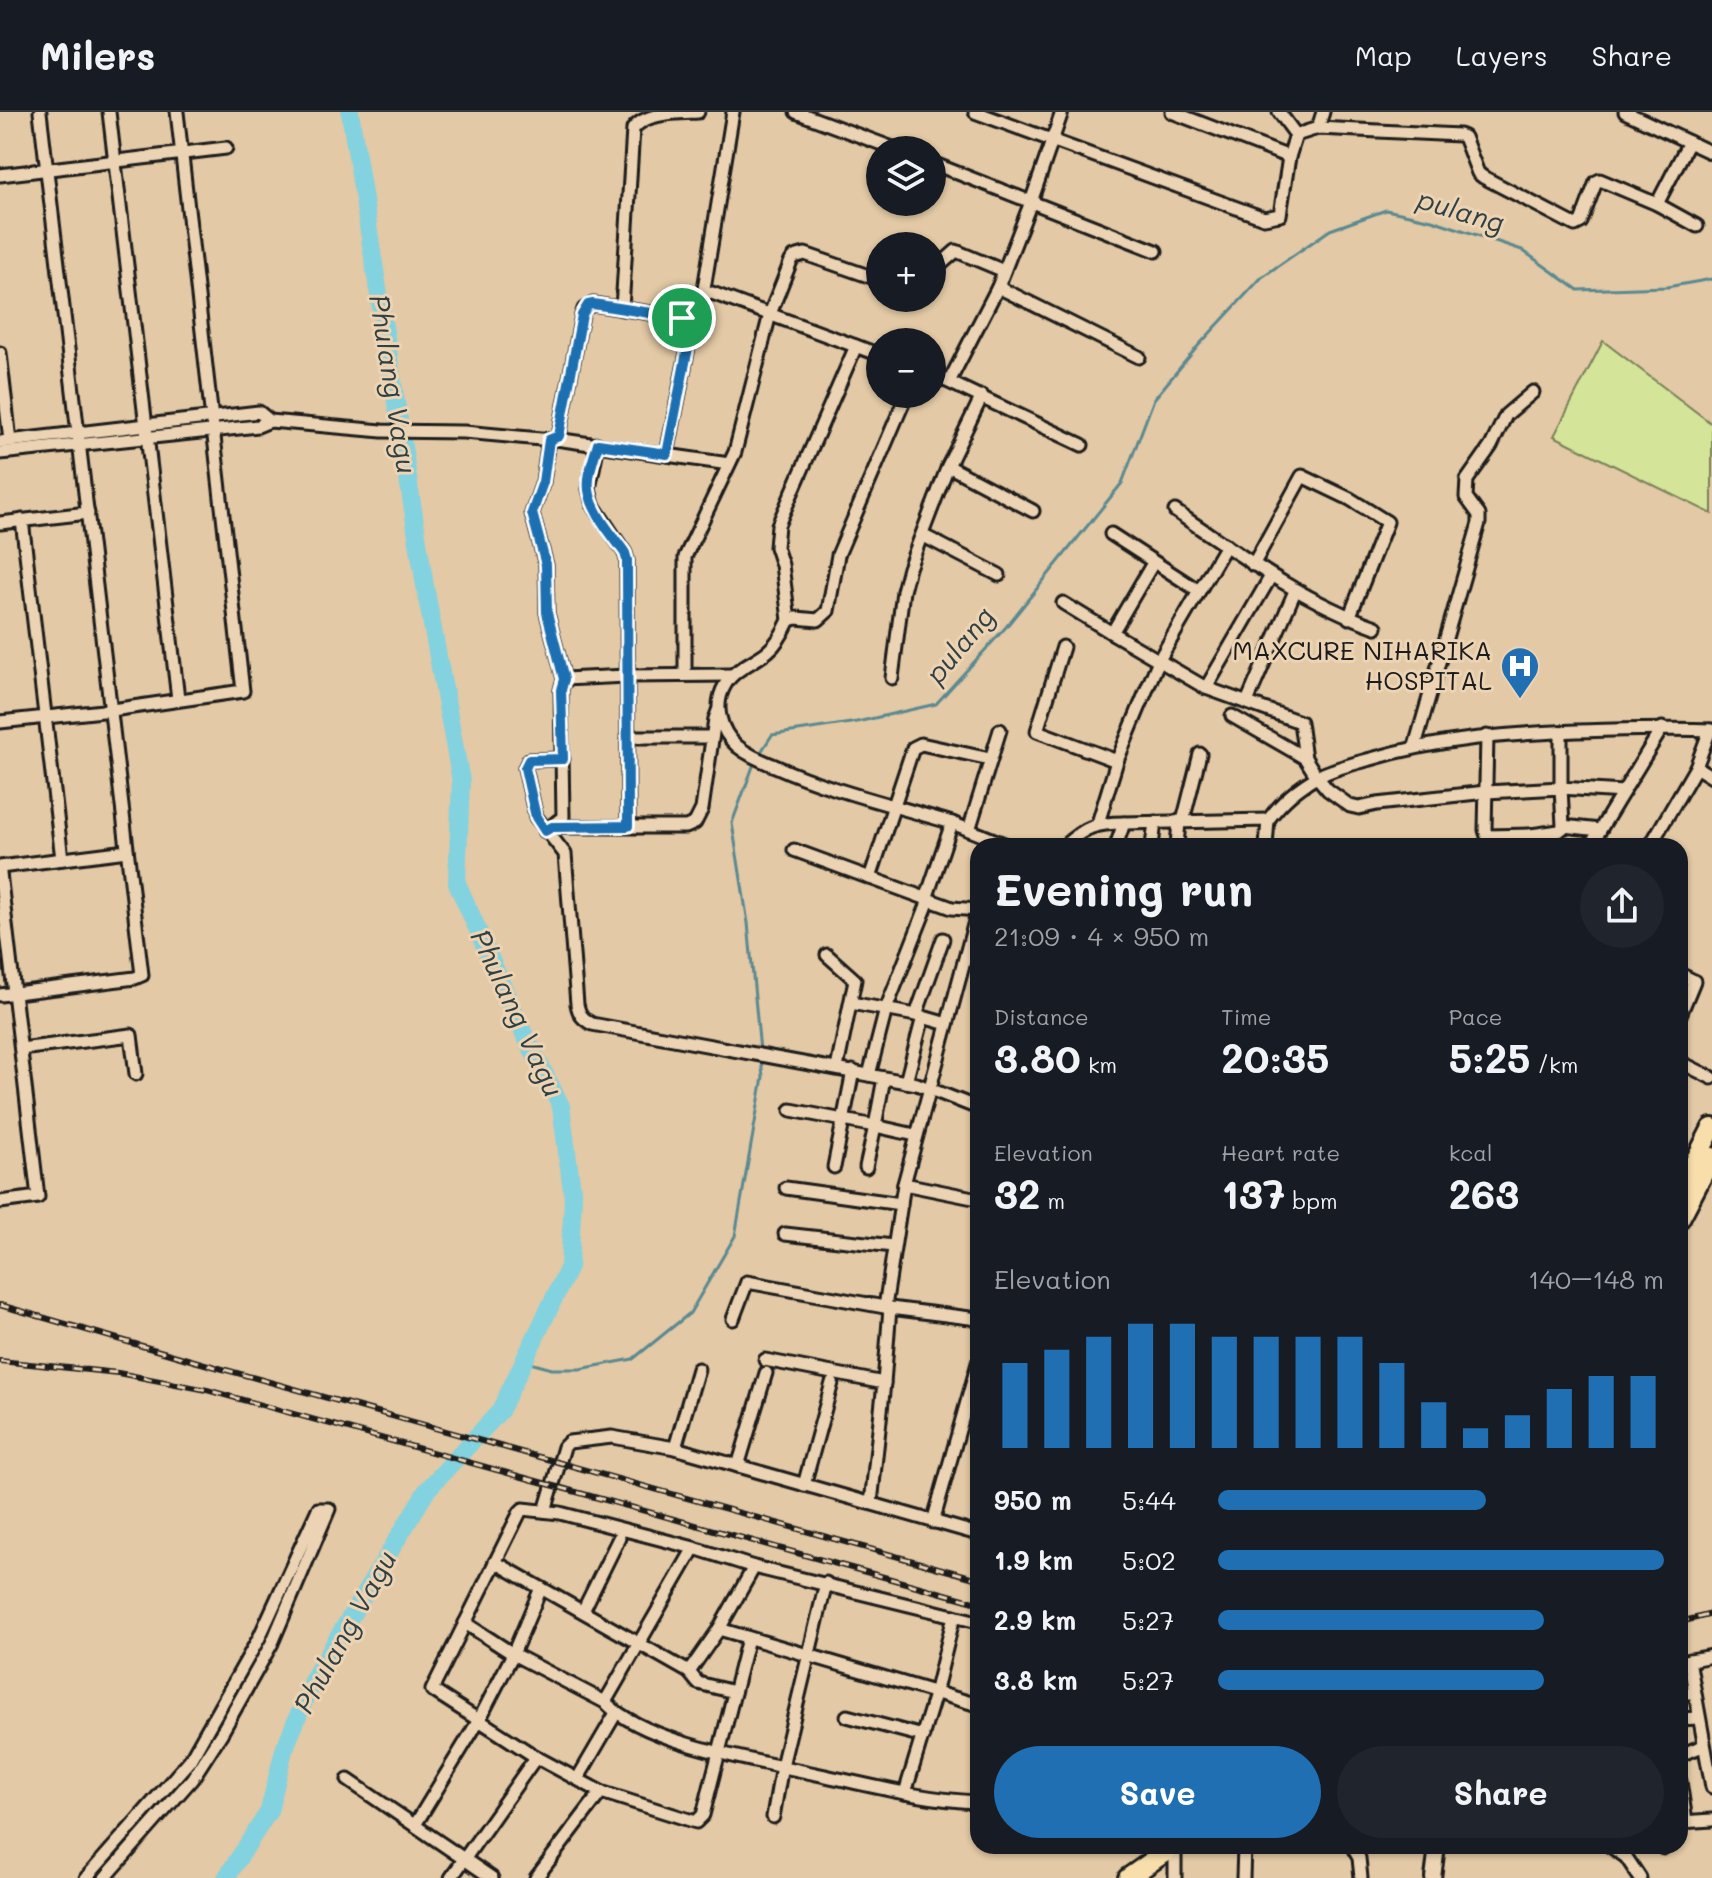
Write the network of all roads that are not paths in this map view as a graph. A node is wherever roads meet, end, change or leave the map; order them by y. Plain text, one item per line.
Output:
1 (40, 112) edge
2 (109, 112) edge
3 (177, 112) edge
4 (698, 112) edge
5 (733, 112) edge
6 (796, 112) edge
7 (975, 112) edge
8 (1062, 112) edge
9 (1172, 112) edge
10 (1279, 112) edge
11 (1323, 112) edge
12 (1625, 112) edge
13 (1318, 128) junction
14 (1296, 135) junction
15 (866, 138) edge
16 (1051, 141) junction
17 (1689, 142) junction
18 (226, 148) dead end
19 (1712, 153) edge
20 (181, 155) junction
21 (1289, 157) junction
22 (115, 162) junction
23 (946, 169) edge
24 (47, 171) junction
25 (0, 175) edge
26 (1031, 202) junction
27 (1657, 204) junction
28 (1697, 226) dead end
29 (1156, 251) dead end
30 (946, 260) edge
31 (1004, 271) junction
32 (866, 275) edge
33 (998, 287) junction
34 (703, 295) junction
35 (622, 309) junction
36 (770, 314) junction
37 (694, 317) junction
38 (856, 346) junction
39 (866, 350) edge
40 (0, 353) edge
41 (1139, 357) dead end
42 (946, 379) edge
43 (950, 380) junction
44 (1533, 392) dead end
45 (982, 396) junction
46 (901, 408) edge
47 (212, 423) junction
48 (146, 430) junction
49 (80, 438) junction
50 (553, 439) junction
51 (5, 441) edge
52 (598, 444) junction
53 (1082, 445) dead end
54 (0, 453) edge
55 (667, 454) junction
56 (729, 464) junction
57 (948, 466) junction
58 (1033, 511) dead end
59 (1175, 511) dead end
60 (88, 513) junction
61 (22, 520) junction
62 (0, 523) edge
63 (1111, 534) dead end
64 (922, 535) junction
65 (1226, 545) junction
66 (1153, 563) junction
67 (1253, 565) junction
68 (999, 575) dead end
69 (1271, 576) junction
70 (1199, 591) junction
71 (1295, 591) junction
72 (1063, 603) dead end
73 (1349, 618) junction
74 (789, 620) junction
75 (1376, 627) dead end
76 (1112, 633) junction
77 (1063, 647) dead end
78 (1159, 660) junction
79 (685, 674) junction
80 (732, 675) junction
81 (627, 676) junction
82 (892, 678) dead end
83 (564, 679) junction
84 (1206, 688) junction
85 (178, 699) junction
86 (1247, 702) junction
87 (112, 710) junction
88 (718, 710) junction
89 (1232, 716) dead end
90 (43, 718) junction
91 (0, 722) edge
92 (1662, 728) junction
93 (1000, 730) dead end
94 (1711, 730) edge
95 (1561, 732) junction
96 (1487, 736) junction
97 (627, 737) junction
98 (712, 737) junction
99 (1415, 746) junction
100 (1200, 754) dead end
101 (1305, 758) junction
102 (563, 759) junction
103 (990, 759) junction
104 (1117, 761) junction
105 (1696, 767) junction
106 (1317, 777) junction
107 (1712, 777) edge
108 (1561, 788) junction
109 (1486, 792) junction
110 (1623, 792) junction
111 (894, 806) junction
112 (1268, 820) junction
113 (1181, 821) junction
114 (1155, 822) junction
115 (952, 823) junction
116 (1098, 823) junction
117 (1124, 823) junction
118 (628, 826) junction
119 (1564, 827) junction
120 (549, 829) junction
121 (969, 830) junction
122 (1600, 830) junction
123 (989, 838) edge
124 (1073, 838) edge
125 (1119, 838) edge
126 (1153, 838) edge
127 (1178, 838) edge
128 (1270, 838) edge
129 (1508, 838) edge
130 (1536, 838) edge
131 (1595, 838) edge
132 (1655, 838) edge
133 (794, 850) dead end
134 (127, 851) junction
135 (62, 859) junction
136 (0, 870) edge
137 (870, 878) junction
138 (927, 899) junction
139 (970, 909) edge
140 (943, 939) dead end
141 (970, 939) edge
142 (827, 955) dead end
143 (1688, 978) edge
144 (14, 993) junction
145 (0, 995) edge
146 (1688, 996) edge
147 (851, 1003) junction
148 (886, 1009) junction
149 (919, 1016) junction
150 (947, 1024) junction
151 (21, 1049) junction
152 (1688, 1066) edge
153 (837, 1068) junction
154 (853, 1071) junction
155 (136, 1074) dead end
156 (869, 1075) junction
157 (884, 1078) junction
158 (1712, 1078) edge
159 (906, 1082) junction
160 (930, 1088) junction
161 (970, 1105) edge
162 (791, 1110) dead end
163 (843, 1120) junction
164 (875, 1126) junction
165 (1712, 1128) edge
166 (915, 1135) junction
167 (1710, 1164) edge
168 (834, 1167) dead end
169 (866, 1167) dead end
170 (1688, 1169) edge
171 (904, 1184) junction
172 (786, 1188) dead end
173 (970, 1197) edge
174 (0, 1202) edge
175 (901, 1204) junction
176 (1688, 1204) edge
177 (785, 1234) dead end
178 (893, 1246) junction
179 (887, 1307) junction
180 (970, 1318) edge
181 (733, 1319) dead end
182 (765, 1360) dead end
183 (698, 1369) dead end
184 (766, 1373) dead end
185 (832, 1383) dead end
186 (884, 1383) junction
187 (970, 1391) edge
188 (675, 1448) junction
189 (738, 1466) junction
190 (804, 1485) junction
191 (871, 1503) junction
192 (545, 1511) junction
193 (933, 1522) junction
194 (970, 1532) edge
195 (619, 1538) dead end
196 (694, 1548) junction
197 (495, 1562) junction
198 (754, 1567) junction
199 (826, 1583) junction
200 (541, 1588) junction
201 (583, 1611) junction
202 (954, 1616) junction
203 (970, 1620) edge
204 (465, 1623) junction
205 (719, 1629) junction
206 (748, 1638) junction
207 (639, 1643) junction
208 (513, 1654) junction
209 (809, 1655) junction
210 (1712, 1656) edge
211 (1688, 1660) edge
212 (1688, 1671) edge
213 (689, 1672) junction
214 (734, 1692) junction
215 (1694, 1692) junction
216 (1688, 1693) edge
217 (935, 1694) junction
218 (605, 1702) junction
219 (970, 1703) edge
220 (616, 1713) junction
221 (847, 1716) dead end
222 (1698, 1718) junction
223 (1688, 1719) edge
224 (479, 1720) junction
225 (923, 1736) junction
226 (1703, 1746) junction
227 (719, 1752) junction
228 (1688, 1752) edge
229 (536, 1757) junction
230 (782, 1766) junction
231 (578, 1778) junction
232 (348, 1780) dead end
233 (1712, 1787) edge
234 (601, 1792) junction
235 (905, 1793) junction
236 (970, 1802) edge
237 (773, 1817) dead end
238 (1712, 1820) edge
239 (1688, 1822) edge
240 (415, 1825) junction
241 (1163, 1854) edge
242 (1175, 1854) edge
243 (1244, 1854) edge
244 (1357, 1854) edge
245 (1436, 1854) edge
246 (1622, 1854) edge
247 (464, 1859) junction
248 (86, 1878) edge
249 (105, 1878) edge
250 (451, 1878) edge
251 (492, 1878) edge
252 (536, 1878) edge
253 (1128, 1878) edge
254 (1175, 1878) edge
255 (1243, 1878) edge
256 (1361, 1878) edge
257 (1433, 1878) edge
258 (1640, 1878) edge

1 - 24 street
2 - 22 street
3 - 20 street
4 - 35 street
5 - 34 street
6 - 15 street
7 - 16 street
8 - 16 street
9 - 21 street
10 - 14 street
11 - 13 street
12 - 17 street
13 - 14 street
13 - 27 street
14 - 21 street
16 - 21 street
16 - 26 street
17 - 19 street
17 - 27 street
18 - 20 street
20 - 22 street
20 - 47 street
22 - 24 street
22 - 48 street
23 - 26 street
24 - 25 street
24 - 49 street
26 - 29 street
26 - 31 street
27 - 28 street
30 - 31 street
31 - 33 street
32 - 36 street
33 - 41 street
33 - 43 street
34 - 36 street
34 - 37 street
35 - 37 street
35 - 50 street
36 - 38 street
36 - 56 street
37 - 55 street
38 - 39 street
38 - 74 street
40 - 51 street
42 - 43 street
43 - 45 street
44 - 99 street
45 - 53 street
45 - 57 street
46 - 74 street
47 - 48 street
47 - 50 street
47 - 85 street
48 - 49 street
48 - 85 street
49 - 51 street
49 - 54 street
49 - 60 street
50 - 52 street
50 - 83 street
52 - 55 street
52 - 81 street
55 - 56 street
56 - 79 street
57 - 58 street
57 - 64 street
59 - 65 street
60 - 61 street
60 - 87 street
61 - 62 street
61 - 90 street
63 - 66 street
64 - 68 street
64 - 82 street
65 - 67 street
65 - 70 street
66 - 70 street
66 - 76 street
67 - 69 street
67 - 73 street
69 - 71 street
69 - 84 street
70 - 78 street
71 - 73 street
71 - 86 street
72 - 76 street
73 - 75 street
74 - 80 street
76 - 78 street
77 - 104 street
78 - 84 street
78 - 104 street
79 - 80 street
79 - 81 street
80 - 88 street
81 - 83 street
81 - 97 street
83 - 102 street
84 - 86 street
85 - 87 street
86 - 101 street
87 - 90 street
87 - 134 street
88 - 98 street
88 - 111 street
89 - 101 street
90 - 91 street
90 - 135 street
92 - 94 street
92 - 95 street
92 - 110 street
93 - 103 street
94 - 105 street
95 - 96 street
95 - 108 street
96 - 99 street
96 - 109 street
97 - 98 street
97 - 118 street
98 - 118 street
99 - 106 street
100 - 113 street
101 - 106 street
102 - 120 street
102 - 120 street
103 - 111 street
103 - 121 street
104 - 116 street
105 - 107 street
105 - 132 street
106 - 109 street
106 - 112 street
108 - 109 street
108 - 110 street
108 - 119 street
109 - 129 street
110 - 122 street
111 - 115 street
111 - 137 street
112 - 113 street
112 - 128 street
113 - 114 street
113 - 127 street
114 - 117 street
114 - 126 street
115 - 121 street
115 - 138 street
116 - 117 street
116 - 124 street
117 - 125 street
118 - 120 street
119 - 122 street
119 - 130 street
120 - 153 street
121 - 123 street
122 - 131 street
133 - 137 street
134 - 135 street
134 - 144 street
135 - 136 street
136 - 144 street
137 - 138 street
138 - 139 street
138 - 148 street
140 - 149 street
141 - 150 street
142 - 147 street
143 - 146 street
144 - 145 street
144 - 151 street
147 - 148 street
147 - 153 street
148 - 149 street
148 - 156 street
149 - 150 street
149 - 159 street
150 - 160 street
151 - 155 street
151 - 174 street
152 - 158 street
153 - 154 street
154 - 156 street
154 - 163 street
156 - 157 street
157 - 159 street
157 - 164 street
159 - 160 street
160 - 161 street
160 - 166 street
162 - 163 street
163 - 164 street
163 - 168 street
164 - 166 street
164 - 169 street
165 - 170 highway
166 - 171 street
167 - 176 highway
171 - 173 street
171 - 175 street
172 - 175 street
175 - 178 street
177 - 178 street
178 - 179 street
179 - 180 street
179 - 181 street
179 - 186 street
182 - 186 street
183 - 188 street
184 - 189 street
185 - 190 street
186 - 191 street
187 - 193 street
188 - 189 street
188 - 192 street
189 - 190 street
190 - 191 street
191 - 193 street
192 - 196 street
192 - 197 street
193 - 194 street
195 - 201 street
196 - 198 street
196 - 207 street
197 - 200 street
197 - 204 street
198 - 199 street
198 - 205 street
199 - 202 street
199 - 209 street
200 - 201 street
200 - 208 street
201 - 207 street
202 - 203 street
202 - 217 street
204 - 208 street
204 - 224 street
205 - 206 street
205 - 213 street
206 - 209 street
206 - 214 street
207 - 213 street
207 - 218 street
208 - 218 street
208 - 224 street
209 - 217 street
209 - 230 street
210 - 211 street
212 - 215 street
213 - 214 street
214 - 227 street
215 - 216 street
215 - 222 street
217 - 219 street
217 - 225 street
218 - 220 street
220 - 227 street
220 - 231 street
221 - 225 street
222 - 223 street
222 - 226 street
224 - 229 street
224 - 240 street
225 - 235 street
226 - 228 street
226 - 233 street
227 - 230 street
227 - 234 street
229 - 231 street
229 - 247 street
230 - 235 street
230 - 237 street
231 - 234 street
232 - 240 street
234 - 252 street
235 - 236 street
238 - 239 street
240 - 247 street
241 - 253 highway
242 - 254 street
243 - 255 street
244 - 256 street
245 - 257 street
246 - 258 street
247 - 250 street
247 - 251 street
248 - 249 street

